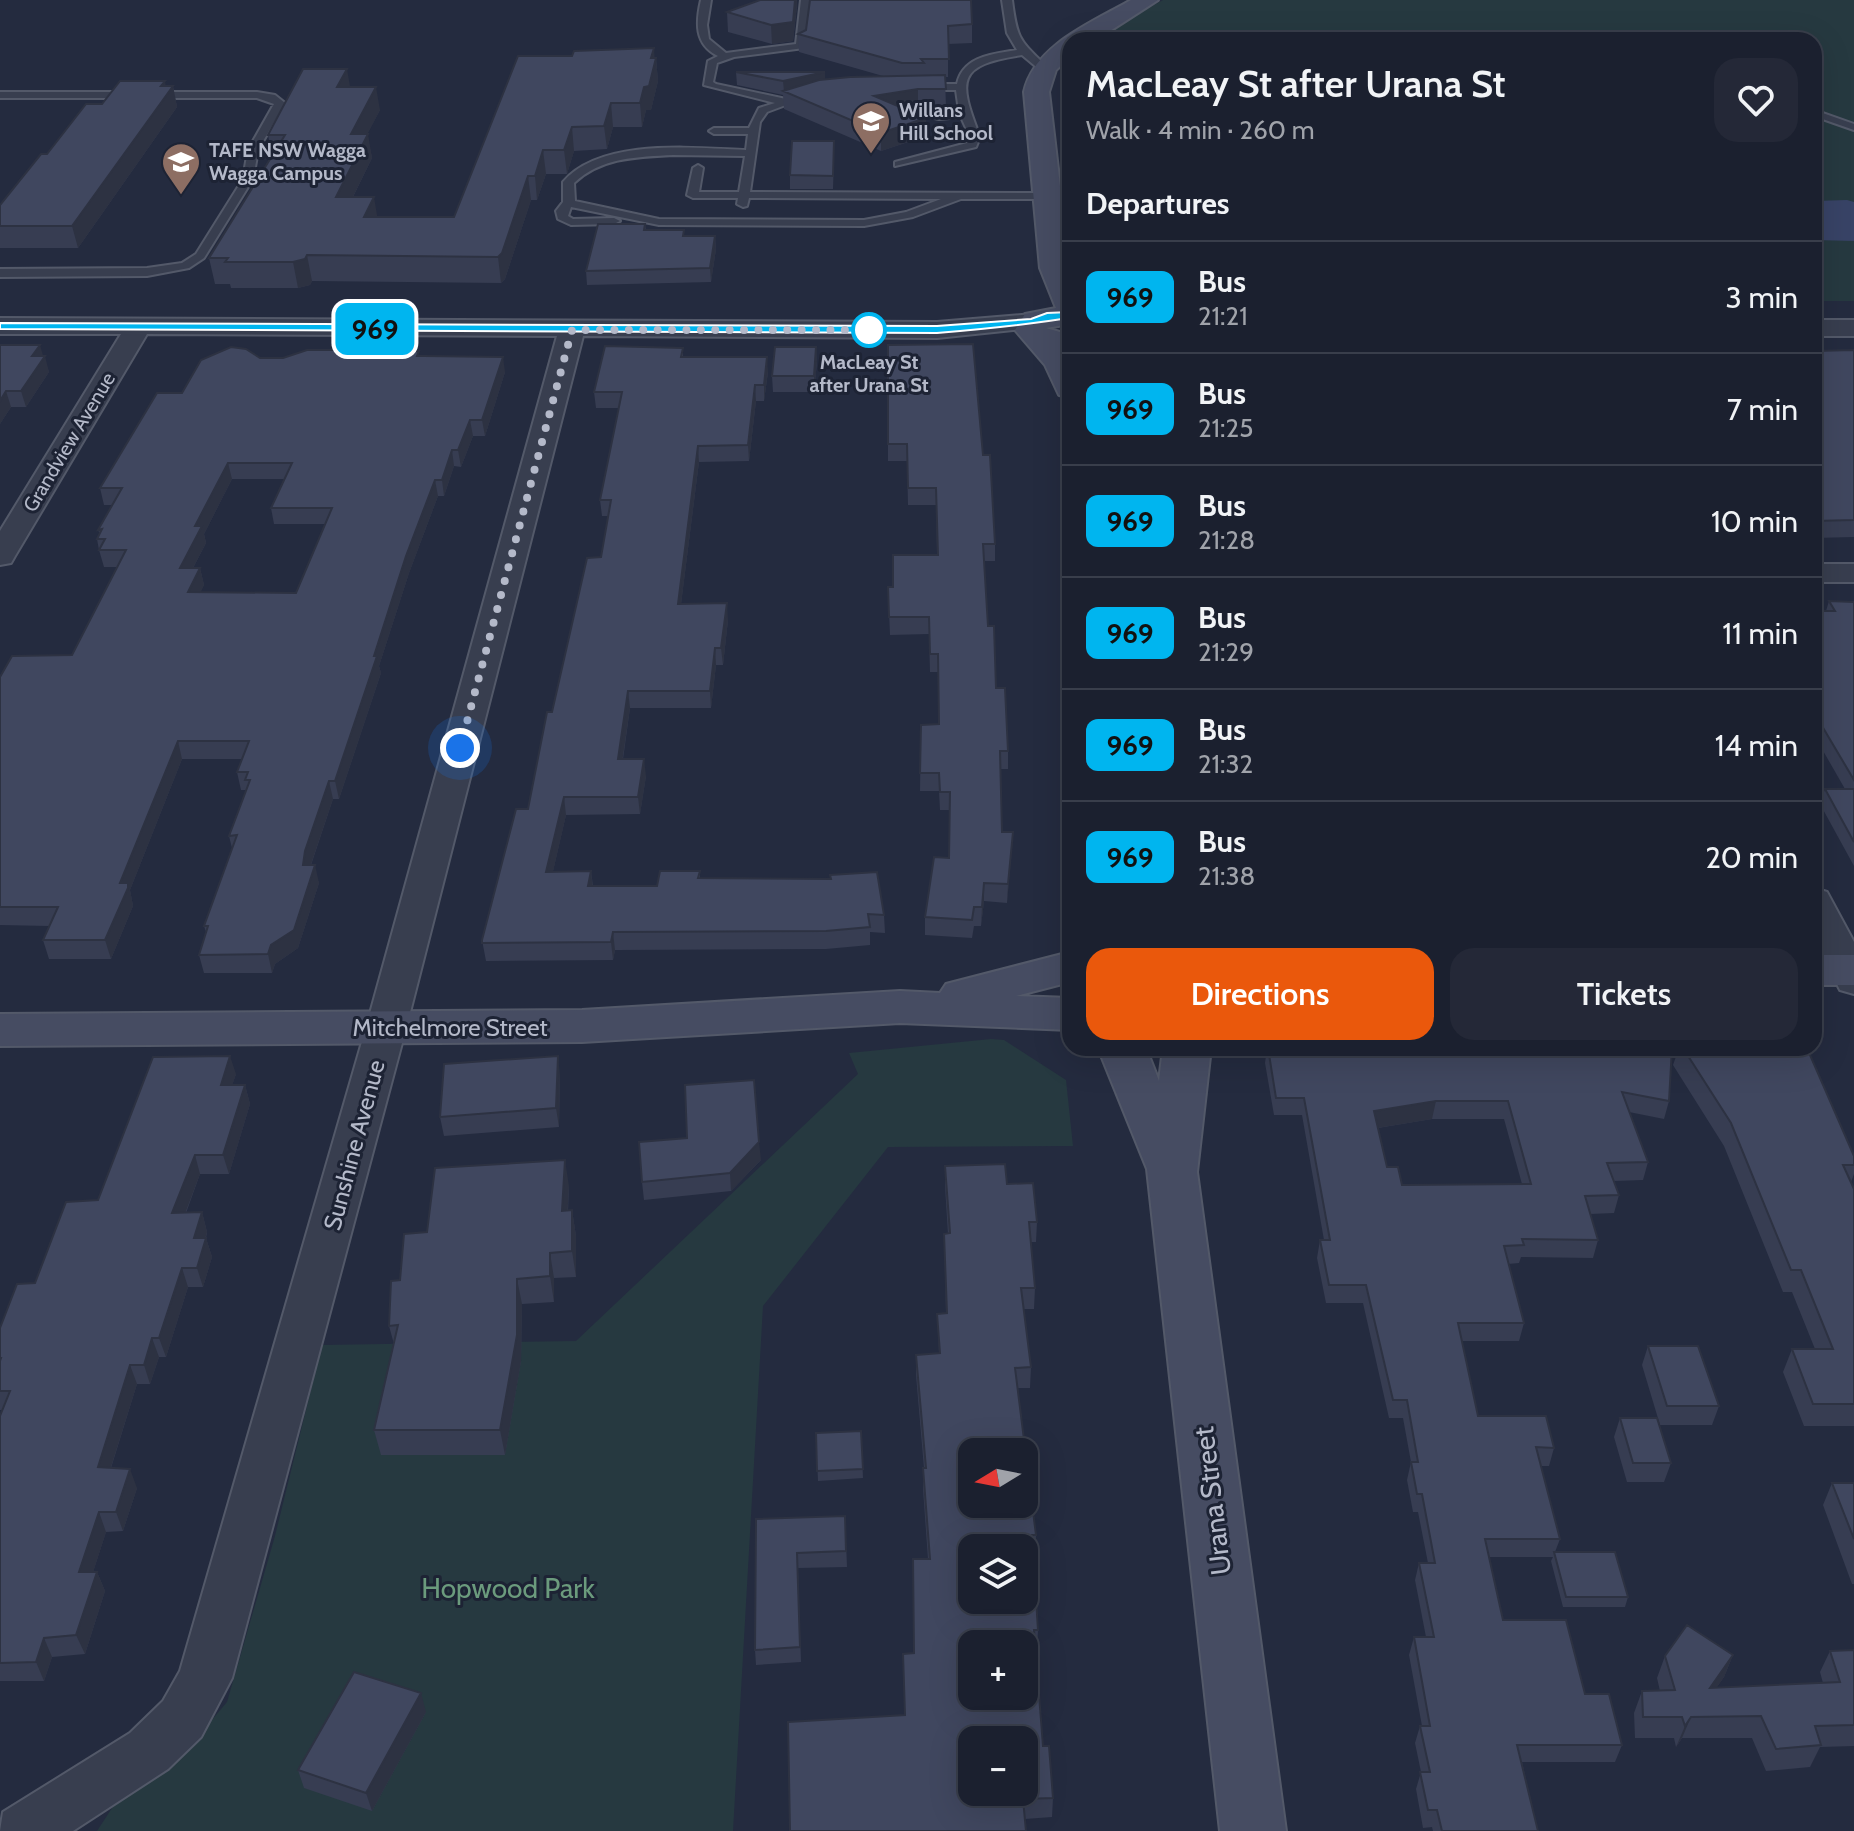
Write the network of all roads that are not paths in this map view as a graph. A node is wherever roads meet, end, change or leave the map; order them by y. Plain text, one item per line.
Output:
1 (706, 0) edge
2 (806, 0) edge
3 (1007, 0) edge
4 (1147, 0) edge
5 (1093, 32) edge
6 (1062, 49) edge
7 (723, 55) junction
8 (1033, 60) junction
9 (917, 87) edge
10 (960, 87) junction
11 (819, 93) edge
12 (0, 95) edge
13 (782, 101) junction
14 (912, 112) edge
15 (965, 114) junction
16 (1822, 116) edge
17 (1854, 127) edge
18 (714, 131) dead end
19 (754, 131) junction
20 (751, 153) junction
21 (899, 164) dead end
22 (698, 168) dead end
23 (745, 195) junction
24 (959, 196) junction
25 (1046, 196) junction
26 (741, 223) junction
27 (1054, 268) junction
28 (0, 273) edge
29 (1062, 288) edge
30 (1062, 321) edge
31 (0, 326) edge
32 (138, 328) junction
33 (1822, 328) edge
34 (1854, 328) edge
35 (572, 330) junction
36 (1044, 333) edge
37 (1062, 369) edge
38 (0, 556) edge
39 (1822, 573) edge
40 (1854, 573) edge
41 (1822, 920) edge
42 (1062, 969) edge
43 (1843, 973) edge
44 (900, 1007) junction
45 (1062, 1014) edge
46 (386, 1028) junction
47 (0, 1030) edge
48 (1126, 1056) edge
49 (1186, 1056) edge
50 (1172, 1172) junction
51 (23, 1831) edge
52 (1253, 1831) edge

1 - 7 lane
2 - 7 lane
3 - 8 lane
4 - 5 street
6 - 8 street
7 - 13 lane
8 - 10 lane
8 - 25 street
9 - 10 lane
10 - 15 lane
11 - 13 lane
12 - 28 lane
13 - 19 lane
14 - 15 lane
15 - 21 lane
16 - 17 lane
18 - 19 lane
19 - 20 lane
20 - 23 lane
20 - 26 lane
22 - 23 lane
23 - 24 lane
23 - 26 lane
24 - 25 lane
24 - 26 lane
25 - 27 street
27 - 29 street
27 - 36 street
30 - 36 street
31 - 32 street
32 - 35 street
32 - 38 street, Grandview Avenue
33 - 34 street
35 - 36 street
35 - 46 street, Sunshine Avenue
36 - 37 street
39 - 40 street
41 - 43 street
42 - 44 street, Mitchelmore Street
44 - 45 street, Mitchelmore Street
44 - 46 street, Mitchelmore Street
46 - 47 street, Mitchelmore Street
46 - 51 street, Sunshine Avenue
48 - 50 street, Urana Street
49 - 50 street, Urana Street
50 - 52 street, Urana Street

